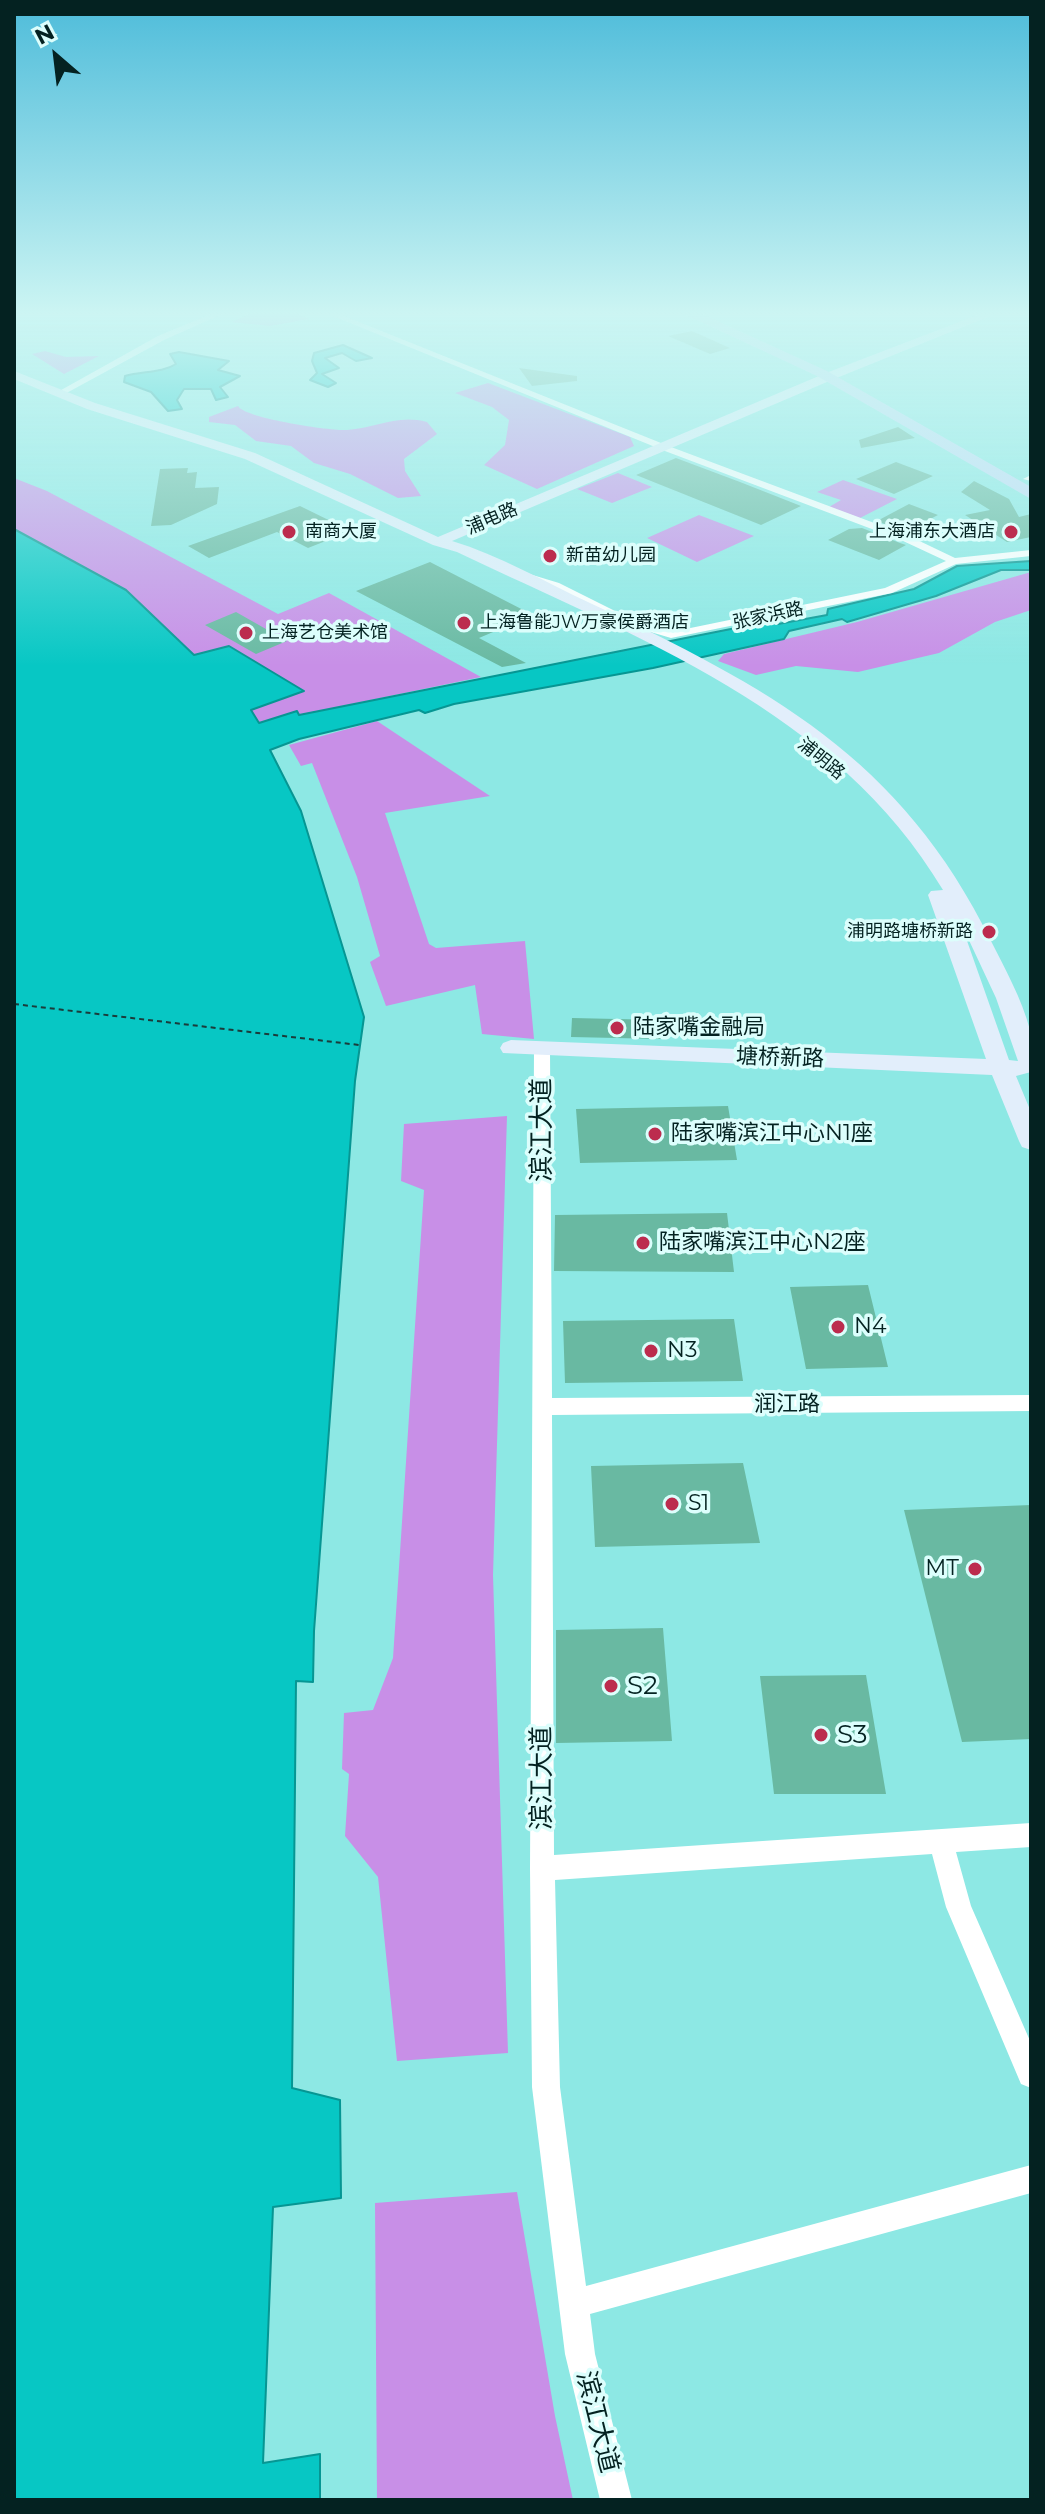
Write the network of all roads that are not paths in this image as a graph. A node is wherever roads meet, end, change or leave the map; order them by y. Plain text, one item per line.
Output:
1 (174, 431) edge
2 (625, 431) edge
3 (697, 431) edge
4 (938, 431) edge
5 (662, 446) junction
6 (1030, 483) edge
7 (438, 542) junction
8 (1031, 553) edge
9 (954, 561) junction
10 (510, 572) junction
11 (713, 678) junction
12 (511, 1048) dead end
13 (542, 1050) junction
14 (1031, 1063) edge
15 (1000, 1066) junction
16 (1031, 1070) edge
17 (1031, 1141) edge
18 (1031, 1403) edge
19 (542, 1407) junction
20 (1031, 1835) edge
21 (941, 1841) junction
22 (542, 1868) junction
23 (1031, 2074) edge
24 (1031, 2179) edge
25 (574, 2304) junction
26 (616, 2500) edge

1 - 7 main road, 浦明路
2 - 5 street
3 - 5 main road, 浦电路
4 - 6 main road
5 - 7 main road, 浦电路
5 - 9 street
7 - 10 main road, 浦明路
7 - 11 main road, 浦明路
8 - 9 street, 张家浜路
9 - 10 street, 张家浜路
10 - 11 main road, 浦明路
11 - 14 main road, 浦明路
11 - 15 main road, 浦明路
12 - 13 main road, 塘桥新路
13 - 15 main road, 塘桥新路
13 - 19 street, 滨江大道
14 - 15 main road, 塘桥新路
15 - 16 main road, 塘桥新路
15 - 17 main road, 浦明路
18 - 19 street, 润江路
19 - 22 street, 滨江大道
20 - 21 street
21 - 22 street
21 - 23 street
22 - 25 street, 滨江大道
24 - 25 street
25 - 26 street, 滨江大道

